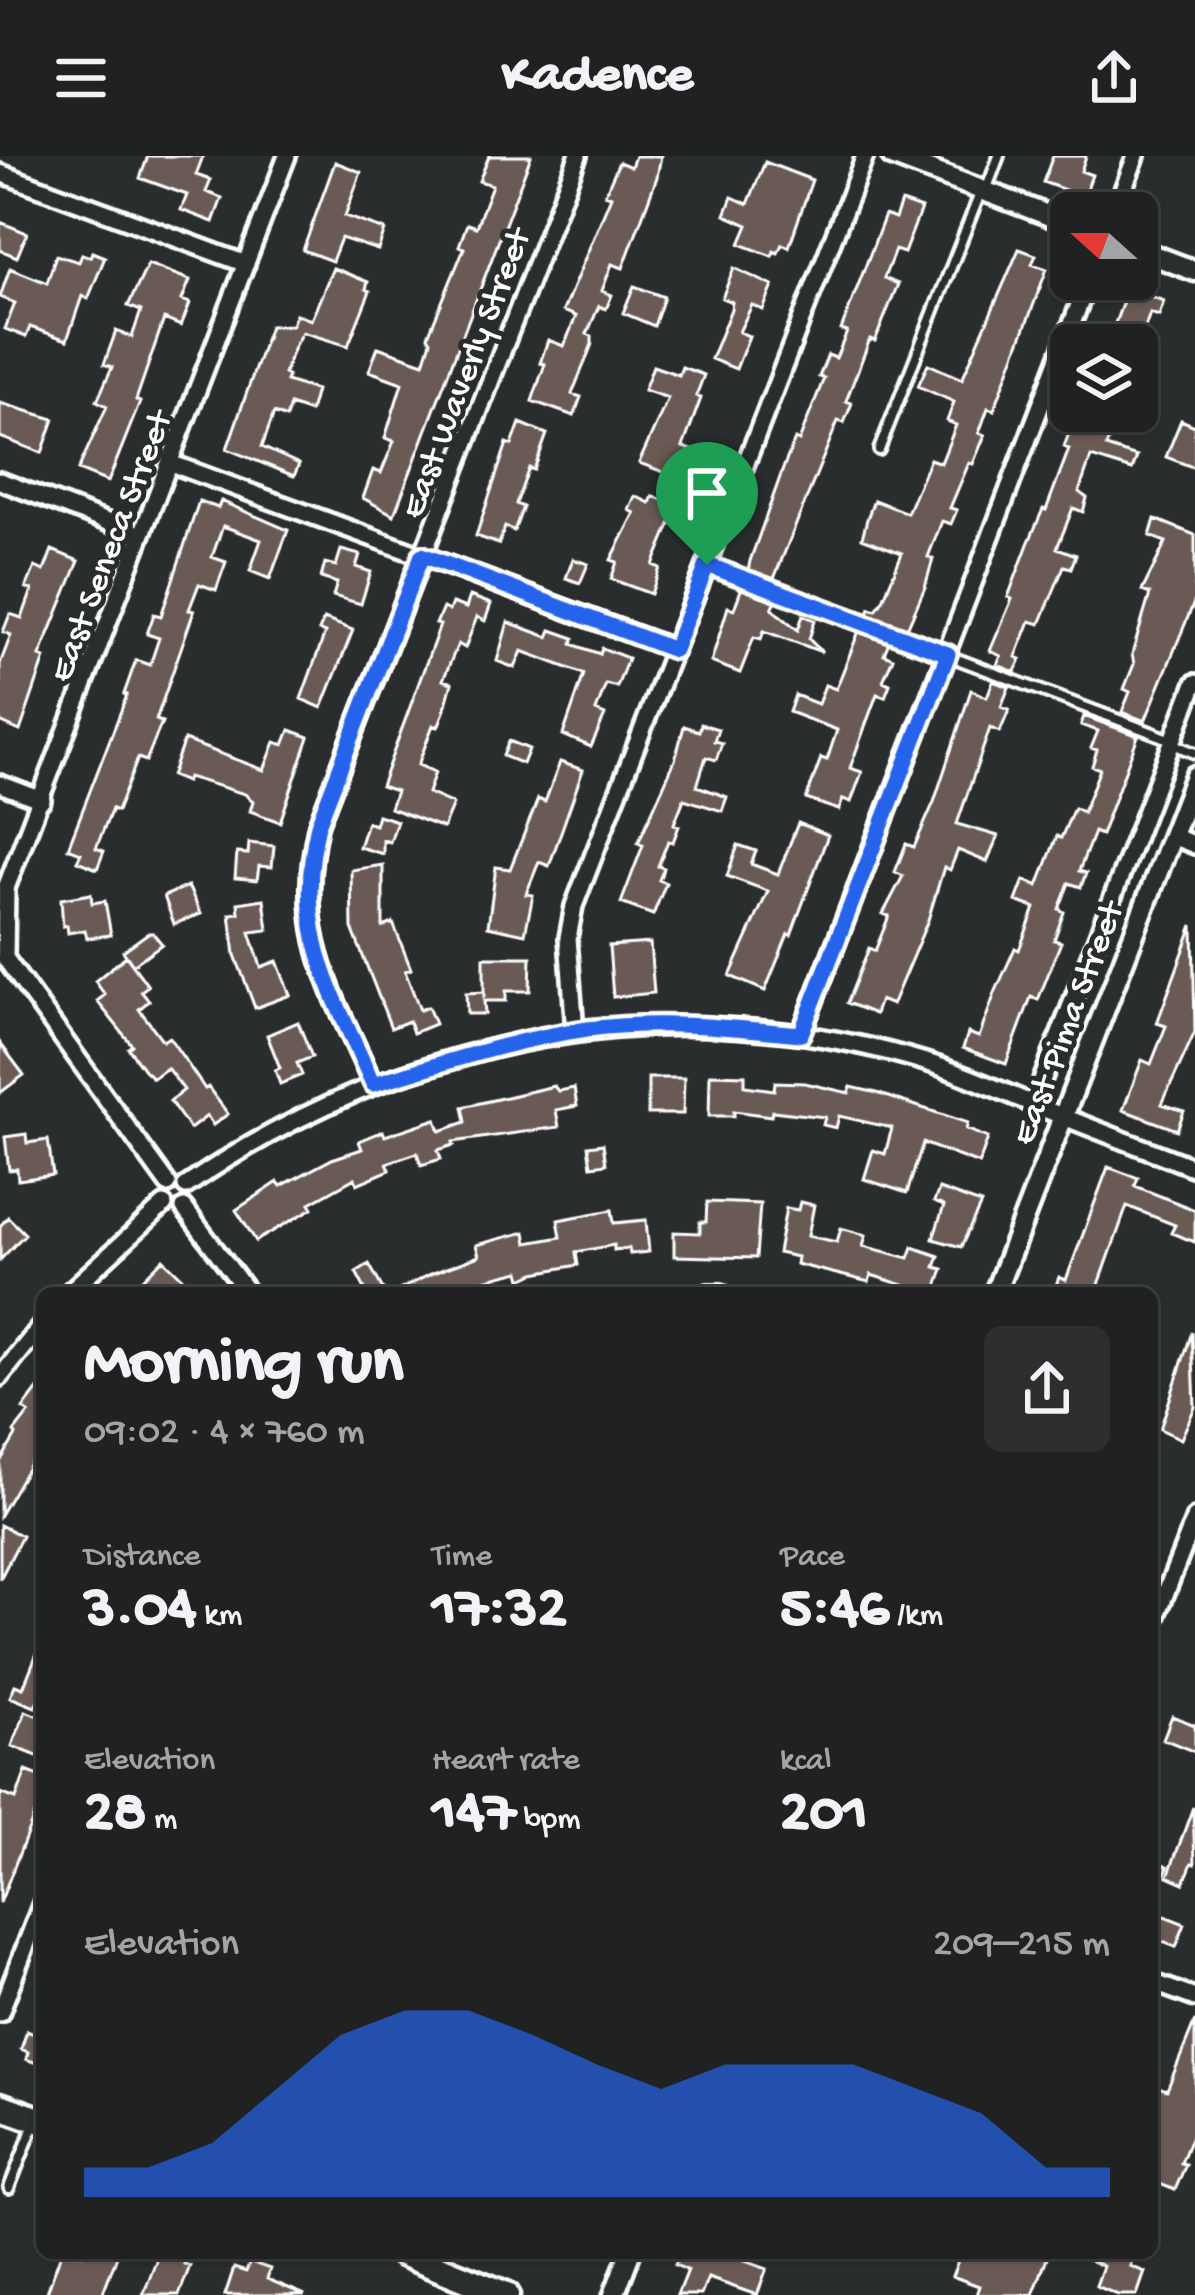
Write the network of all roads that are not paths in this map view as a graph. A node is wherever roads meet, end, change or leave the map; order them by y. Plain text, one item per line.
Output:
1 (287, 156) edge
2 (578, 156) edge
3 (865, 156) edge
4 (892, 156) edge
5 (999, 156) edge
6 (1136, 156) edge
7 (0, 173) edge
8 (983, 191) junction
9 (1122, 192) edge
10 (1050, 216) edge
11 (1158, 257) edge
12 (246, 264) junction
13 (1195, 271) edge
14 (1081, 300) edge
15 (879, 450) dead end
16 (170, 463) junction
17 (0, 481) edge
18 (141, 535) junction
19 (422, 555) junction
20 (707, 565) junction
21 (674, 650) junction
22 (948, 654) junction
23 (1195, 683) edge
24 (1173, 742) junction
25 (1195, 752) edge
26 (1195, 776) edge
27 (0, 784) edge
28 (42, 800) junction
29 (1172, 836) junction
30 (1195, 845) edge
31 (2, 958) edge
32 (575, 1032) junction
33 (801, 1034) junction
34 (373, 1084) junction
35 (1034, 1104) junction
36 (1062, 1116) junction
37 (1195, 1168) edge
38 (177, 1185) junction
39 (164, 1205) junction
40 (184, 1208) junction
41 (75, 1287) edge
42 (243, 1287) edge
43 (996, 1287) edge
44 (36, 1332) edge
45 (0, 1377) edge
46 (1195, 1518) edge
47 (1158, 1613) edge
48 (36, 1920) edge
49 (1158, 1984) edge
50 (1195, 1998) edge
51 (0, 2013) edge
52 (0, 2106) edge
53 (36, 2119) edge
54 (36, 2127) edge
55 (9, 2188) dead end
56 (417, 2259) edge
57 (628, 2259) edge
58 (506, 2295) edge
59 (614, 2295) edge

1 - 12 street, East Seneca Street
2 - 19 street, East Waverly Street
3 - 20 street
4 - 8 street
5 - 8 lane
6 - 9 street
7 - 12 street
8 - 10 street
8 - 15 lane
11 - 13 street
12 - 16 street, East Seneca Street
14 - 22 street
16 - 18 street, East Seneca Street
16 - 19 street
17 - 18 street
18 - 28 street, East Seneca Street
19 - 21 street
19 - 34 street, East Waverly Street
20 - 21 street
20 - 22 lane
21 - 32 street
22 - 24 lane
22 - 33 street
23 - 24 street, East Pima Street
24 - 25 lane
24 - 35 street, East Pima Street
26 - 29 street, East Pima Street
27 - 28 street
28 - 31 street, East Seneca Street
29 - 30 street
29 - 36 street, East Pima Street
31 - 38 street
32 - 33 street
32 - 34 street
33 - 35 street
34 - 38 street
35 - 36 street
36 - 37 street
36 - 43 street, East Pima Street
38 - 39 street
38 - 40 street
39 - 40 street
39 - 41 street
40 - 42 street
44 - 45 street
46 - 47 street
48 - 51 street
49 - 50 street
52 - 53 main road
54 - 55 lane
56 - 58 main road
57 - 59 street

